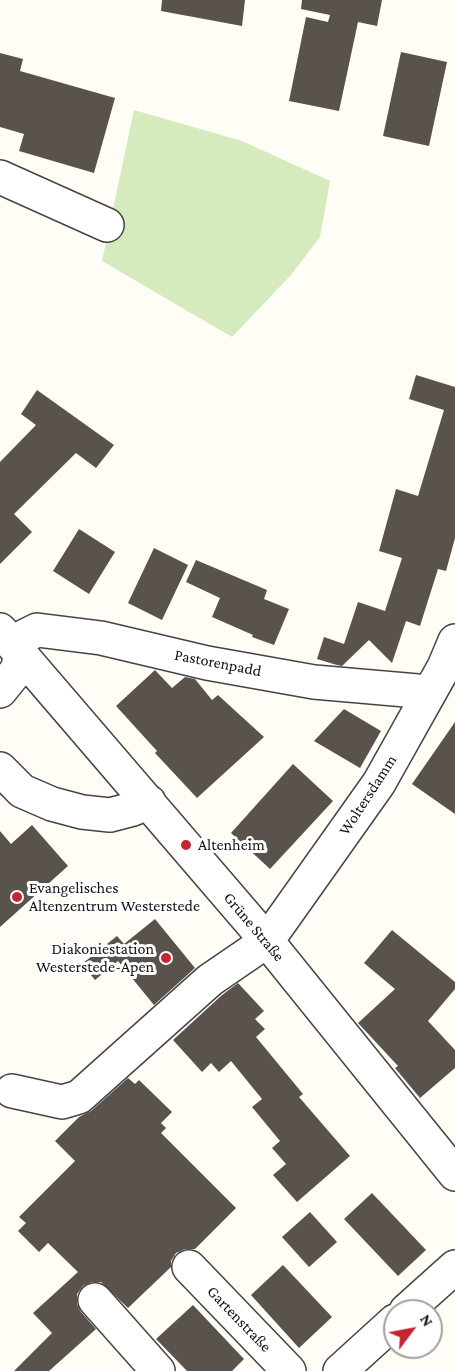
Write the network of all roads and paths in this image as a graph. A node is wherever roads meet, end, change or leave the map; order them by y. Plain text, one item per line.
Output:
1 (0, 177) edge
2 (107, 225) dead end
3 (11, 643) edge
4 (446, 668) edge
5 (0, 691) edge
6 (0, 769) edge
7 (149, 802) junction
8 (267, 941) junction
9 (12, 1091) dead end
10 (455, 1174) edge
11 (189, 1267) dead end
12 (455, 1267) edge
13 (419, 1299) edge
14 (95, 1300) dead end
15 (383, 1332) edge
16 (158, 1371) edge
17 (289, 1371) edge
18 (340, 1371) edge

1 - 2 street
3 - 4 street, Pastorenpadd
3 - 5 street
3 - 7 street, Grüne Straße
4 - 8 street, Woltersdamm
6 - 7 street
7 - 8 street, Grüne Straße
8 - 9 street
8 - 10 street, Grüne Straße
11 - 17 street, Gartenstraße
12 - 13 street
14 - 16 street
15 - 18 street

